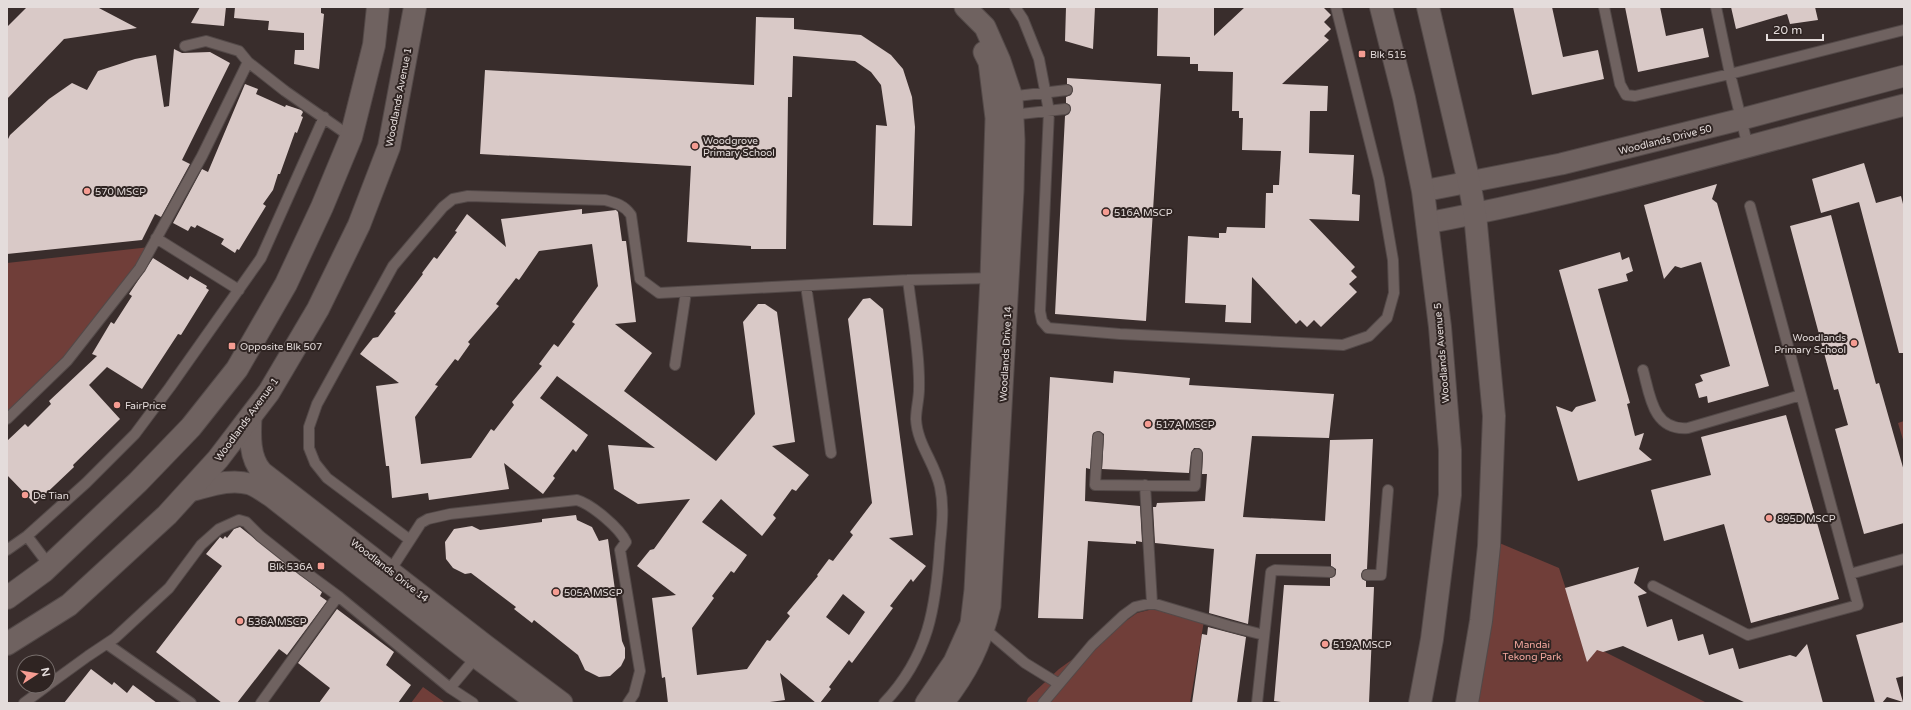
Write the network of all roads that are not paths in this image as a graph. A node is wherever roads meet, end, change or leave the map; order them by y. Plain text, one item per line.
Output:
1 (378, 7) edge
2 (416, 7) edge
3 (954, 7) edge
4 (965, 7) edge
5 (1015, 7) edge
6 (1336, 7) edge
7 (1381, 7) edge
8 (1428, 7) edge
9 (1604, 7) edge
10 (1716, 7) edge
11 (1904, 30) edge
12 (185, 46) dead end
13 (248, 62) junction
14 (1730, 74) junction
15 (1904, 76) edge
16 (1066, 90) dead end
17 (1046, 93) junction
18 (1904, 105) edge
19 (1003, 107) junction
20 (1066, 109) dead end
21 (1049, 111) junction
22 (324, 117) junction
23 (1742, 119) junction
24 (351, 137) junction
25 (1748, 147) junction
26 (1469, 182) junction
27 (1423, 191) junction
28 (1750, 206) dead end
29 (1474, 214) junction
30 (1427, 223) junction
31 (156, 238) junction
32 (1000, 278) junction
33 (908, 280) junction
34 (806, 286) junction
35 (239, 290) junction
36 (686, 292) junction
37 (675, 364) dead end
38 (1643, 370) dead end
39 (1801, 395) junction
40 (250, 417) junction
41 (7, 420) edge
42 (1098, 437) dead end
43 (831, 453) dead end
44 (1197, 454) dead end
45 (1145, 485) junction
46 (1388, 490) dead end
47 (190, 491) junction
48 (26, 536) junction
49 (410, 540) junction
50 (7, 550) edge
51 (1904, 559) edge
52 (50, 566) junction
53 (1330, 572) dead end
54 (1367, 574) dead end
55 (1850, 574) junction
56 (386, 576) junction
57 (1653, 586) dead end
58 (338, 596) junction
59 (7, 598) edge
60 (1152, 603) junction
61 (978, 627) junction
62 (1264, 635) junction
63 (7, 644) edge
64 (107, 644) junction
65 (480, 651) junction
66 (56, 680) edge
67 (1059, 684) junction
68 (450, 688) junction
69 (36, 694) edge
70 (24, 703) edge
71 (191, 703) edge
72 (261, 703) edge
73 (473, 703) edge
74 (538, 703) edge
75 (562, 703) edge
76 (628, 703) edge
77 (884, 703) edge
78 (926, 703) edge
79 (943, 703) edge
80 (1043, 703) edge
81 (1257, 703) edge
82 (1420, 703) edge
83 (1467, 703) edge

1 - 24 street
2 - 40 street, Woodlands Avenue 1
3 - 19 street, Woodlands Drive 14
4 - 19 street, Woodlands Drive 14
5 - 17 lane
6 - 21 lane
7 - 27 street, Woodlands Avenue 5
8 - 26 street
9 - 14 lane
10 - 14 lane
11 - 14 lane
12 - 13 lane
13 - 22 lane
13 - 31 lane
14 - 23 lane
15 - 23 street, Woodlands Drive 50
16 - 17 lane
17 - 19 lane
17 - 21 lane
18 - 25 street
19 - 21 lane
19 - 32 street, Woodlands Drive 14
20 - 21 lane
22 - 24 lane
22 - 35 lane
23 - 25 lane
23 - 26 street, Woodlands Drive 50
24 - 52 street
25 - 29 street
26 - 27 street, Woodlands Drive 50
26 - 29 street
27 - 30 street, Woodlands Avenue 5
28 - 39 lane
29 - 30 street
29 - 83 street
30 - 82 street, Woodlands Avenue 5
31 - 35 lane
31 - 41 lane
32 - 33 lane
32 - 61 street, Woodlands Drive 14
33 - 34 lane
33 - 77 lane
34 - 36 lane
34 - 43 lane
35 - 48 lane
36 - 37 lane
36 - 49 lane
38 - 39 lane
39 - 55 lane
40 - 47 street, Woodlands Avenue 1
40 - 56 street, Woodlands Drive 14
42 - 45 lane
44 - 45 lane
45 - 60 lane
46 - 54 lane
47 - 56 street, Woodlands Drive 14
47 - 63 street, Woodlands Avenue 1
48 - 50 lane
48 - 52 lane
49 - 56 lane
49 - 76 lane
51 - 55 lane
52 - 59 street
53 - 62 lane
55 - 57 lane
56 - 65 street, Woodlands Drive 14
58 - 64 lane
58 - 68 lane
58 - 72 lane
60 - 62 lane
60 - 67 lane
61 - 67 lane
61 - 78 street, Woodlands Drive 14
61 - 79 street, Woodlands Drive 14
62 - 81 lane
64 - 66 lane
64 - 71 lane
65 - 68 lane
65 - 74 street, Woodlands Drive 14
65 - 75 street, Woodlands Drive 14
67 - 80 lane
68 - 73 lane
69 - 70 lane

